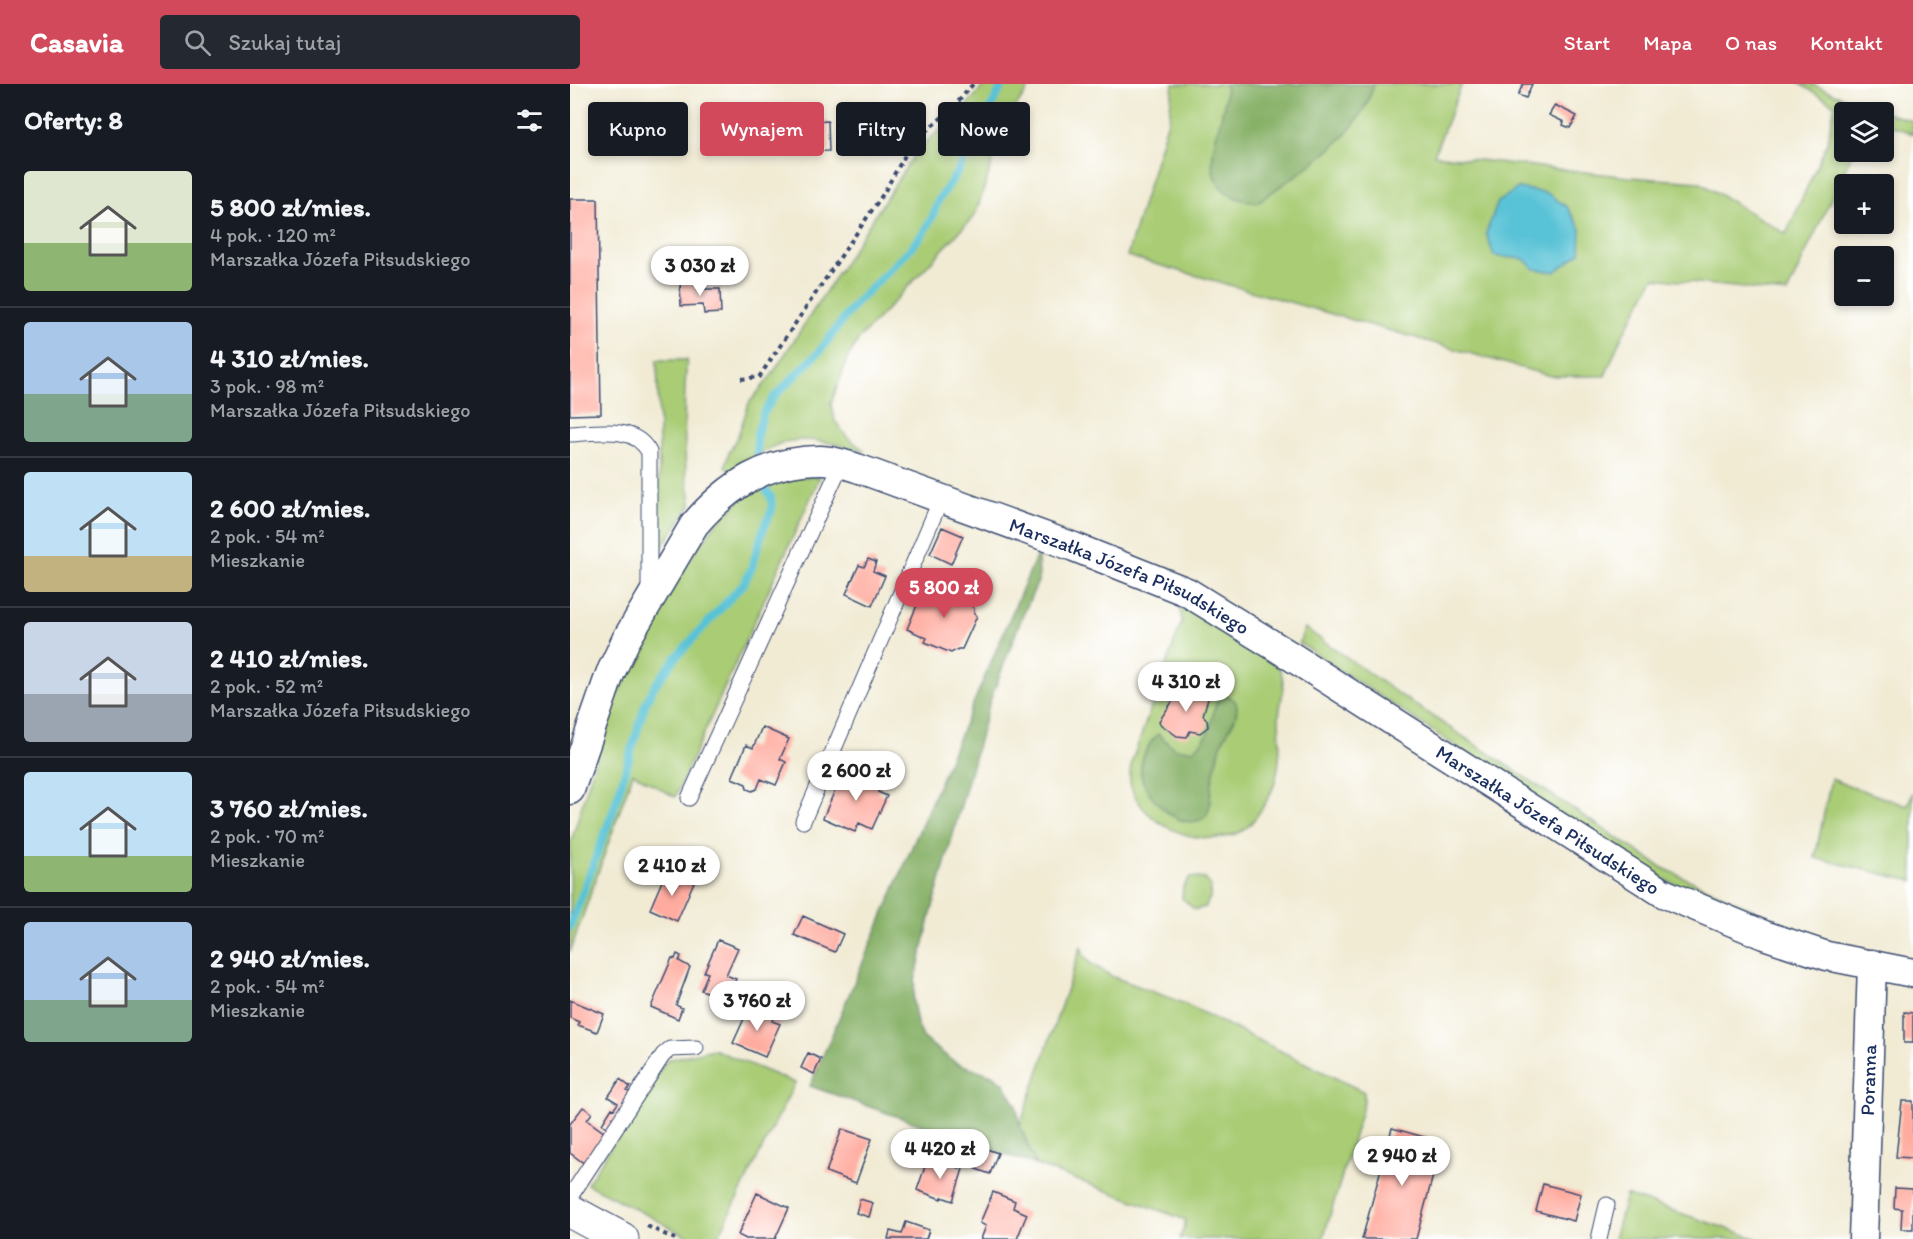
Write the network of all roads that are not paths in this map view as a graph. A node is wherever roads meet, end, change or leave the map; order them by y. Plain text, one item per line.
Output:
1 (570, 434) edge
2 (841, 464) junction
3 (941, 499) junction
4 (649, 601) junction
5 (570, 790) edge
6 (689, 798) dead end
7 (803, 821) dead end
8 (1872, 964) junction
9 (1913, 973) edge
10 (696, 1048) dead end
11 (570, 1197) edge
12 (1607, 1205) dead end
13 (570, 1211) edge
14 (622, 1239) edge
15 (1599, 1239) edge
16 (1863, 1239) edge

1 - 4 lane
2 - 3 street, Marszałka Józefa Piłsudskiego
2 - 4 street, Marszałka Józefa Piłsudskiego
2 - 6 lane
3 - 7 lane
3 - 8 street, Marszałka Józefa Piłsudskiego
4 - 5 street, Marszałka Józefa Piłsudskiego
8 - 9 street
8 - 16 street, Poranna
10 - 11 lane
12 - 15 lane
13 - 14 street

